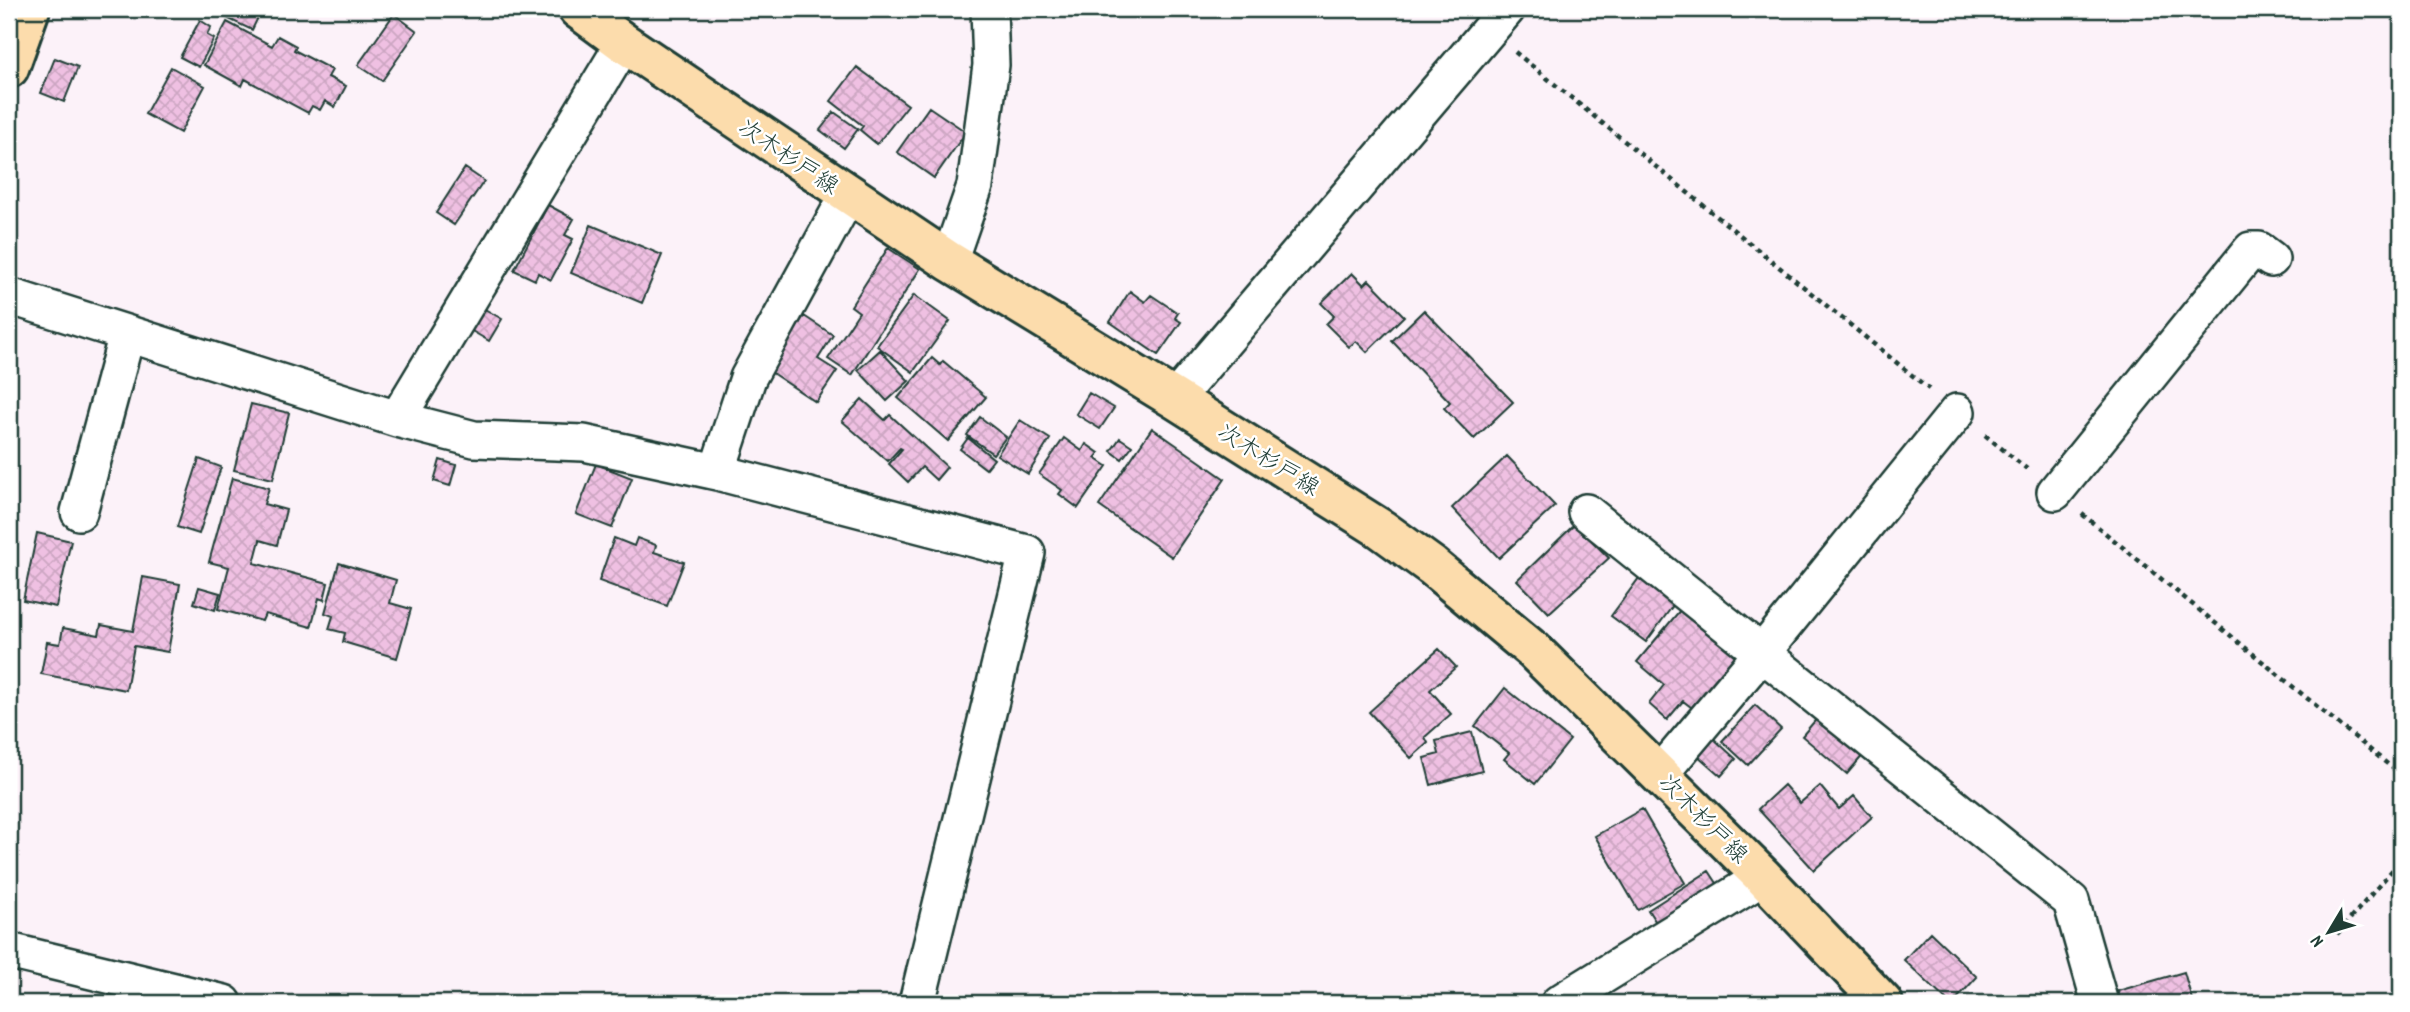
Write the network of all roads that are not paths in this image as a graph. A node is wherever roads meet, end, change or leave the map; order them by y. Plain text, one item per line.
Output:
1 (30, 9) edge
2 (578, 9) edge
3 (989, 9) edge
4 (1507, 9) edge
5 (624, 43) junction
6 (9, 68) edge
7 (848, 195) junction
8 (2271, 259) dead end
9 (949, 261) junction
10 (9, 296) edge
11 (127, 334) junction
12 (1175, 399) junction
13 (1957, 412) dead end
14 (397, 419) junction
15 (717, 472) junction
16 (2055, 492) dead end
17 (79, 512) dead end
18 (1586, 512) dead end
19 (1762, 653) junction
20 (1660, 774) junction
21 (1763, 877) junction
22 (9, 951) edge
23 (224, 1003) edge
24 (917, 1003) edge
25 (1559, 1003) edge
26 (1884, 1003) edge
27 (2100, 1003) edge

1 - 6 main road
2 - 5 main road, 次木杉戸線
3 - 9 street
4 - 12 street
5 - 7 main road, 次木杉戸線
5 - 14 street
7 - 9 main road, 次木杉戸線
7 - 15 street
8 - 16 street
9 - 12 main road, 次木杉戸線
10 - 11 street
11 - 14 street
11 - 17 street
12 - 20 main road, 次木杉戸線
13 - 19 street
14 - 15 street
15 - 24 street
18 - 19 street
19 - 20 street
19 - 27 street
20 - 21 main road, 次木杉戸線
21 - 25 street
21 - 26 main road, 次木杉戸線
22 - 23 street

